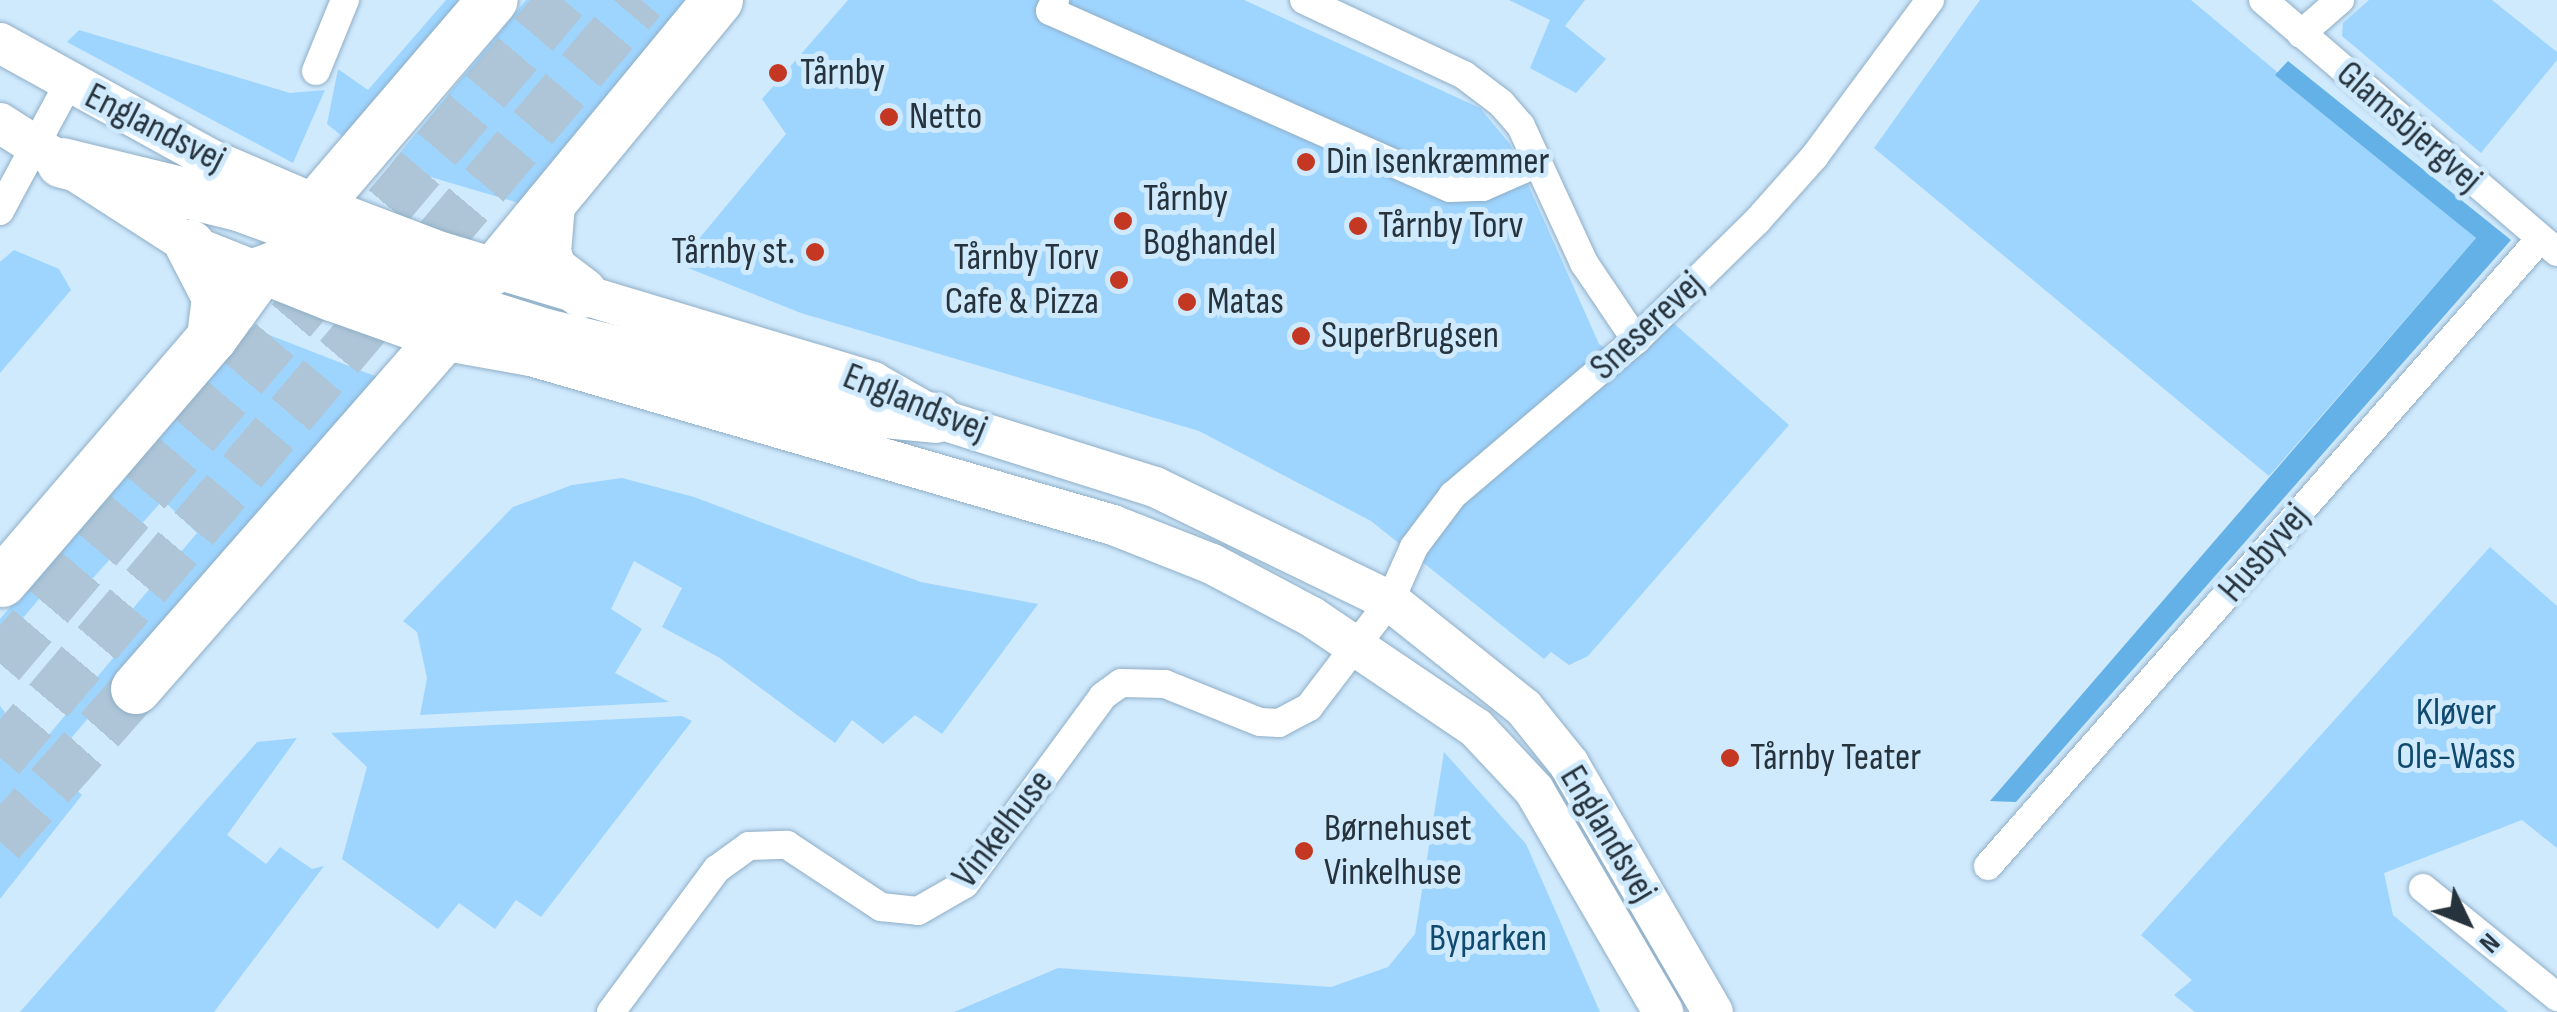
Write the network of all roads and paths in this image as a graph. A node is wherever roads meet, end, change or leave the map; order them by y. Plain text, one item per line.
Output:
1 (346, 0) edge
2 (493, 0) edge
3 (718, 0) edge
4 (1304, 0) edge
5 (1930, 0) edge
6 (2263, 0) edge
7 (2340, 0) edge
8 (1053, 5) edge
9 (2300, 34) junction
10 (0, 43) edge
11 (316, 70) dead end
12 (68, 84) junction
13 (0, 123) edge
14 (49, 155) junction
15 (1538, 163) junction
16 (550, 204) junction
17 (0, 211) edge
18 (190, 245) junction
19 (2548, 246) edge
20 (318, 250) junction
21 (498, 266) junction
22 (260, 272) junction
23 (582, 293) junction
24 (445, 295) junction
25 (212, 338) junction
26 (1636, 340) junction
27 (936, 418) junction
28 (2, 582) edge
29 (1390, 600) junction
30 (1360, 644) junction
31 (136, 689) tunnel mouth
32 (1988, 866) dead end
33 (2423, 888) dead end
34 (2557, 997) edge
35 (610, 1012) edge
36 (1663, 1012) edge
37 (1713, 1012) edge

1 - 11 street
2 - 20 highway
3 - 16 highway
4 - 15 street
5 - 26 street, Sneserevej
6 - 9 street, Glamsbjergvej
7 - 9 street
8 - 15 street
9 - 19 street, Glamsbjergvej
10 - 12 street, Englandsvej
12 - 14 street
12 - 20 street, Englandsvej
13 - 14 street, Englandsvej
14 - 17 street
14 - 18 street, Englandsvej
14 - 20 highway
15 - 26 street
16 - 21 highway
16 - 23 highway
18 - 22 street, Englandsvej
18 - 25 highway
19 - 32 street, Husbyvej
20 - 22 highway
20 - 24 highway
21 - 23 street, Englandsvej
21 - 24 highway
22 - 25 highway
23 - 27 street, Englandsvej
24 - 27 highway
24 - 30 street, Englandsvej
24 - 31 highway
25 - 28 highway
26 - 29 street, Sneserevej
27 - 29 street, Englandsvej
29 - 30 street, Sneserevej
29 - 37 street, Englandsvej
30 - 35 street, Vinkelhuse
30 - 36 street, Englandsvej
33 - 34 street

